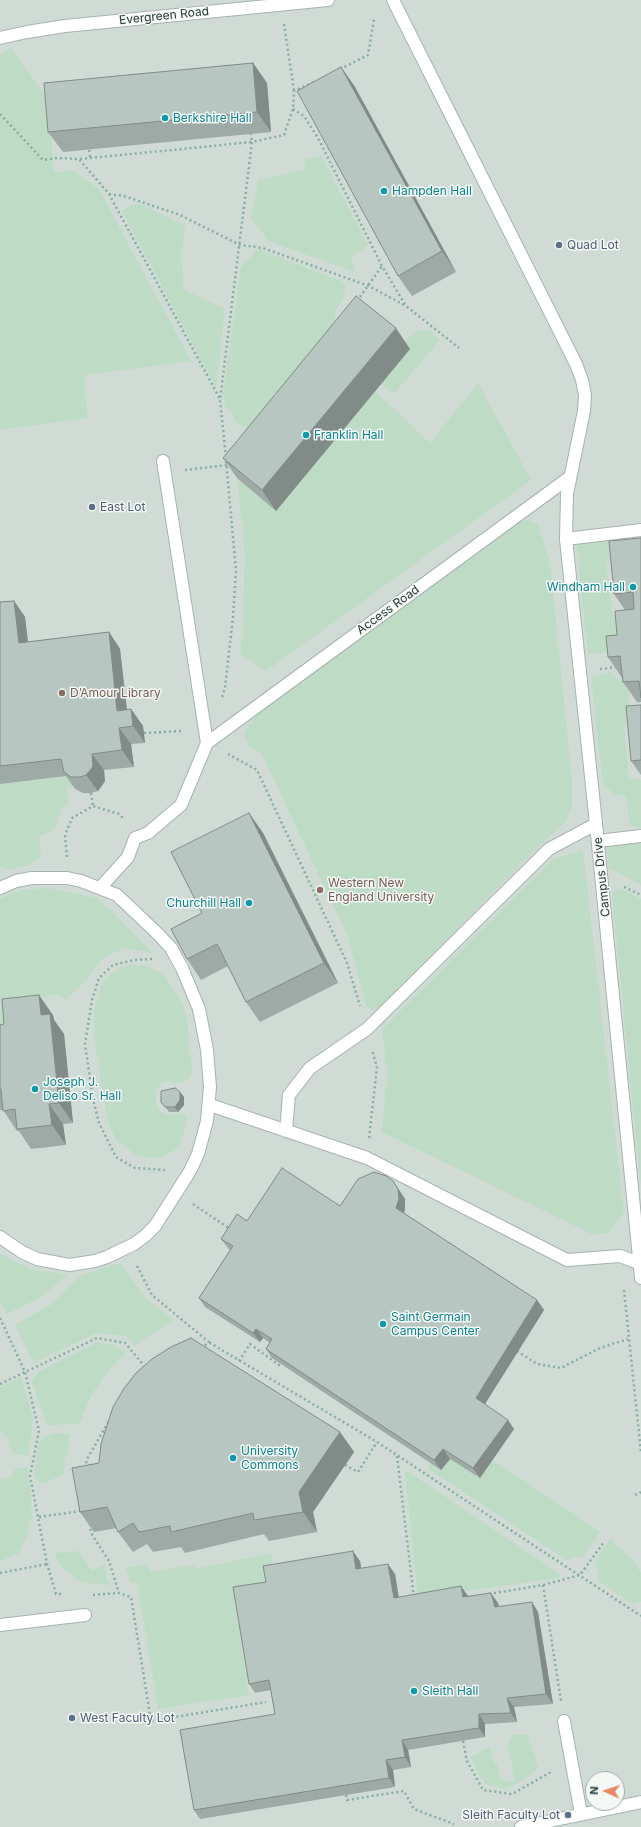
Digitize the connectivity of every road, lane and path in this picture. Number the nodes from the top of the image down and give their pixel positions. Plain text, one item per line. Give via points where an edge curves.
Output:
1 (328, 0) edge
2 (393, 0) edge
3 (374, 19) dead end
4 (0, 38) edge
5 (287, 47) dead end
6 (334, 72) edge
7 (321, 78) edge
8 (294, 91) junction
9 (293, 109) junction
10 (0, 114) edge
11 (251, 134) edge
12 (252, 142) junction
13 (89, 150) edge
14 (90, 157) junction
15 (80, 159) junction
16 (109, 194) junction
17 (240, 245) junction
18 (382, 266) junction
19 (369, 286) junction
20 (354, 304) edge
21 (406, 306) junction
22 (459, 348) dead end
23 (220, 400) junction
24 (231, 460) edge
25 (163, 461) dead end
26 (226, 466) junction
27 (181, 471) dead end
28 (570, 477) junction
29 (641, 530) edge
30 (566, 539) junction
31 (226, 688) dead end
32 (144, 733) dead end
33 (207, 743) junction
34 (91, 794) edge
35 (93, 806) junction
36 (118, 814) dead end
37 (596, 824) junction
38 (641, 836) edge
39 (598, 841) junction
40 (67, 878) junction
41 (0, 888) edge
42 (100, 888) junction
43 (178, 961) junction
44 (367, 1029) junction
45 (210, 1105) junction
46 (286, 1131) junction
47 (367, 1158) junction
48 (190, 1171) junction
49 (208, 1213) dead end
50 (232, 1230) edge
51 (0, 1238) edge
52 (620, 1256) junction
53 (639, 1263) junction
54 (141, 1273) dead end
55 (641, 1278) edge
56 (0, 1318) edge
57 (3, 1326) junction
58 (0, 1327) edge
59 (628, 1339) junction
60 (210, 1343) junction
61 (196, 1349) edge
62 (518, 1351) dead end
63 (239, 1361) junction
64 (280, 1363) edge
65 (148, 1370) edge
66 (24, 1372) junction
67 (0, 1384) edge
68 (112, 1416) edge
69 (377, 1442) junction
70 (641, 1453) edge
71 (397, 1455) junction
72 (345, 1465) dead end
73 (85, 1472) edge
74 (641, 1492) edge
75 (635, 1495) dead end
76 (86, 1510) edge
77 (39, 1517) junction
78 (88, 1518) edge
79 (604, 1542) dead end
80 (47, 1564) junction
81 (0, 1573) edge
82 (580, 1575) junction
83 (543, 1585) junction
84 (119, 1593) junction
85 (70, 1595) dead end
86 (90, 1595) dead end
87 (484, 1595) edge
88 (415, 1605) edge
89 (85, 1615) dead end
90 (641, 1616) edge
91 (0, 1625) edge
92 (266, 1702) dead end
93 (564, 1721) joint
94 (463, 1741) edge
95 (543, 1775) dead end
96 (346, 1795) edge
97 (641, 1802) edge
98 (581, 1814) junction
99 (454, 1824) dead end
100 (521, 1827) edge

1 - 4 street, Evergreen Road via 65,26
2 - 28 street, Campus Drive via 582,380 585,395 584,411
3 - 6 path via 368,55
5 - 8 path
7 - 8 path
8 - 9 path
9 - 12 path via 284,135
9 - 18 path via 304,116 318,138
10 - 15 path via 43,160
11 - 12 path
12 - 14 path
12 - 17 path
13 - 14 path
14 - 15 path
15 - 16 path
16 - 17 path via 124,196 180,215
16 - 23 path
17 - 19 path via 263,248
17 - 23 path
18 - 19 path
18 - 21 path
19 - 20 path
19 - 21 path
21 - 22 path
23 - 26 path
24 - 26 path
25 - 33 street
26 - 27 path
26 - 31 path via 236,570
28 - 30 street, Campus Drive
28 - 33 street, Access Road
29 - 30 street
30 - 37 street, Campus Drive
32 - 33 path via 182,730
33 - 42 street via 181,805 148,833 135,838 128,857
33 - 44 path via 257,770 347,963
34 - 35 path
35 - 36 path
35 - 40 path via 72,818 65,835
37 - 39 street, Campus Drive
37 - 44 street via 549,849
38 - 39 street
39 - 53 street, Campus Drive
40 - 41 street via 32,878
40 - 42 street
42 - 43 street via 117,895 129,906 171,948
43 - 45 street via 191,988 202,1022 209,1069
43 - 48 path via 134,960 113,965 99,978 92,1000 85,1044 93,1099 100,1123 116,1157 135,1168
44 - 46 street via 310,1068 289,1095
44 - 47 path via 377,1067
45 - 46 street
45 - 48 street via 203,1138
46 - 47 street
47 - 52 street via 567,1260
48 - 51 street via 146,1235 122,1252 82,1264 68,1265 53,1263 22,1252
49 - 50 path
52 - 53 street
52 - 59 path
53 - 55 street, Campus Drive
54 - 60 path via 152,1295
56 - 57 path
57 - 58 path
57 - 66 path
59 - 62 path via 600,1348 561,1368 537,1364
59 - 70 path
60 - 61 path
60 - 63 path
63 - 64 path via 250,1344 279,1365
63 - 69 path
65 - 66 path via 125,1343 97,1338
66 - 67 path
66 - 77 path via 39,1431 30,1476
68 - 73 path via 87,1459
69 - 71 path
69 - 72 path via 358,1472
71 - 82 path
71 - 88 path
74 - 75 path
76 - 77 path
77 - 80 path
78 - 84 path via 91,1533 109,1561
79 - 82 path
80 - 81 path
80 - 85 path via 56,1594
82 - 83 path
82 - 90 path
83 - 87 path
83 - 93 path
84 - 86 path
84 - 92 path via 131,1597 151,1721
89 - 91 street
93 - 98 street
94 - 95 path via 467,1761 483,1790 512,1794
96 - 99 path via 347,1800 404,1791 414,1809
97 - 98 street
98 - 100 street

